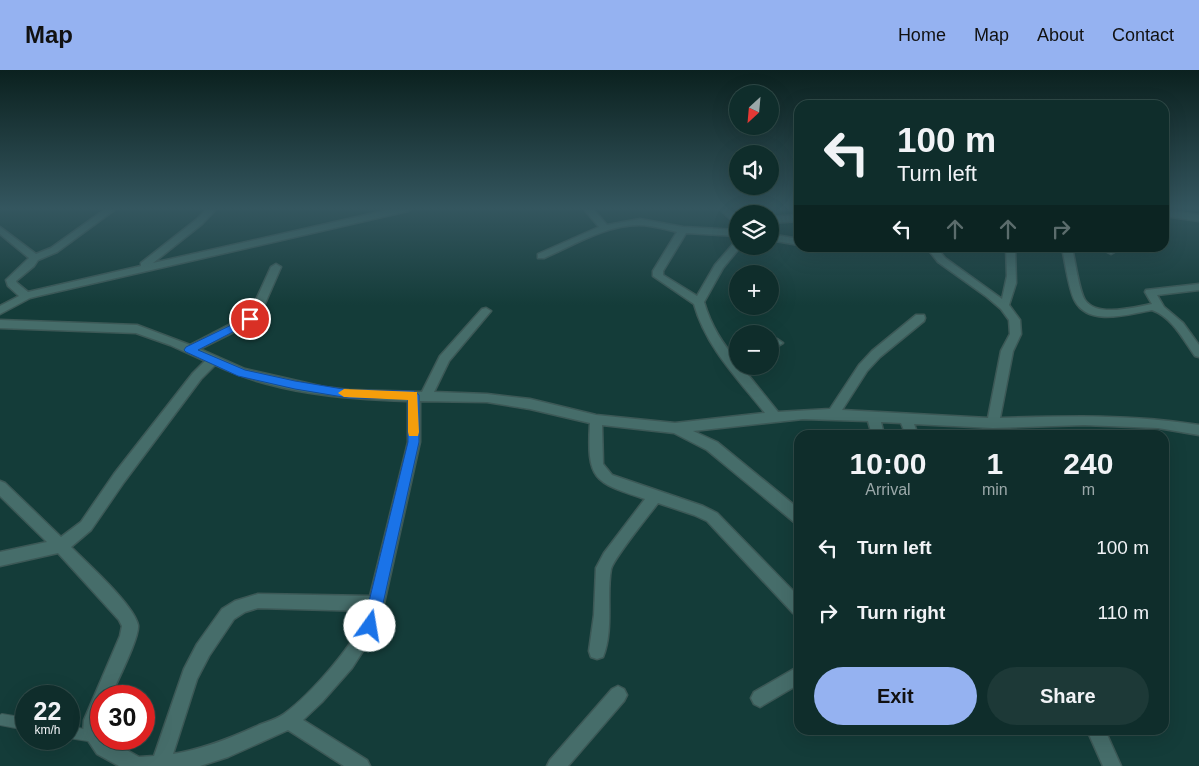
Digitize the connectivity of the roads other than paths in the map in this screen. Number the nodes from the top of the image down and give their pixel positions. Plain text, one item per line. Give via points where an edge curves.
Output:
1 (14, 240) edge
2 (67, 240) edge
3 (176, 240) edge
4 (263, 240) edge
5 (577, 240) edge
6 (677, 240) edge
7 (933, 252) edge
8 (1010, 252) edge
9 (1068, 252) edge
10 (729, 254) edge
11 (542, 256) dead end
12 (34, 258) junction
13 (144, 267) junction
14 (276, 267) dead end
15 (1199, 288) edge
16 (26, 296) junction
17 (699, 302) junction
18 (1005, 304) junction
19 (1160, 308) junction
20 (0, 311) edge
21 (486, 312) dead end
22 (920, 318) dead end
23 (0, 324) edge
24 (189, 350) junction
25 (1199, 353) edge
26 (729, 358) edge
27 (212, 360) junction
28 (743, 375) edge
29 (420, 396) junction
30 (833, 414) junction
31 (873, 417) junction
32 (776, 418) junction
33 (906, 419) junction
34 (596, 420) junction
35 (993, 423) junction
36 (675, 428) junction
37 (877, 430) edge
38 (910, 430) edge
39 (1199, 430) edge
40 (0, 487) edge
41 (655, 496) junction
42 (794, 514) edge
43 (61, 546) junction
44 (0, 559) edge
45 (794, 603) edge
46 (376, 604) junction
47 (597, 651) dead end
48 (794, 677) edge
49 (107, 685) edge
50 (618, 695) dead end
51 (760, 698) dead end
52 (2, 720) dead end
53 (289, 721) junction
54 (15, 722) edge
55 (1098, 735) edge
56 (106, 750) edge
57 (160, 765) edge
58 (138, 766) edge
59 (361, 766) edge
60 (556, 766) edge
61 (1112, 766) edge

1 - 12 street
2 - 12 street
3 - 13 street
4 - 13 street
5 - 11 street
6 - 17 street via 657,274
7 - 18 street via 954,271
8 - 18 street via 1013,275
9 - 19 street via 1083,306 1102,313
10 - 17 street via 718,267
12 - 16 street via 10,280
13 - 16 street
14 - 24 street via 256,313 250,319
15 - 19 street via 1150,292
16 - 20 street
17 - 26 street via 705,323
18 - 35 street via 1014,316 1017,331 1015,342 1007,351
19 - 25 street via 1173,318
21 - 29 street via 444,359
22 - 30 street via 863,368
23 - 24 street via 137,329
24 - 27 street
27 - 29 street via 242,373 324,391
27 - 43 street via 119,478 86,526
28 - 32 street
29 - 34 street via 510,401
29 - 46 street via 414,442
30 - 31 street
30 - 32 street
31 - 33 street
31 - 37 street
32 - 36 street
33 - 35 street
33 - 38 street
34 - 36 street
34 - 41 street via 597,465 607,479
35 - 39 street via 1084,420 1158,423
36 - 42 street via 712,446
40 - 43 street
41 - 45 street via 712,517
41 - 47 street via 604,568
43 - 44 street
43 - 49 street via 111,598 130,626
46 - 53 street via 370,626 346,662
46 - 57 street via 258,601 228,614 190,675
48 - 51 street
50 - 60 street
52 - 54 lane
53 - 57 street via 220,750
53 - 59 street
55 - 61 street
56 - 58 street
57 - 58 street

